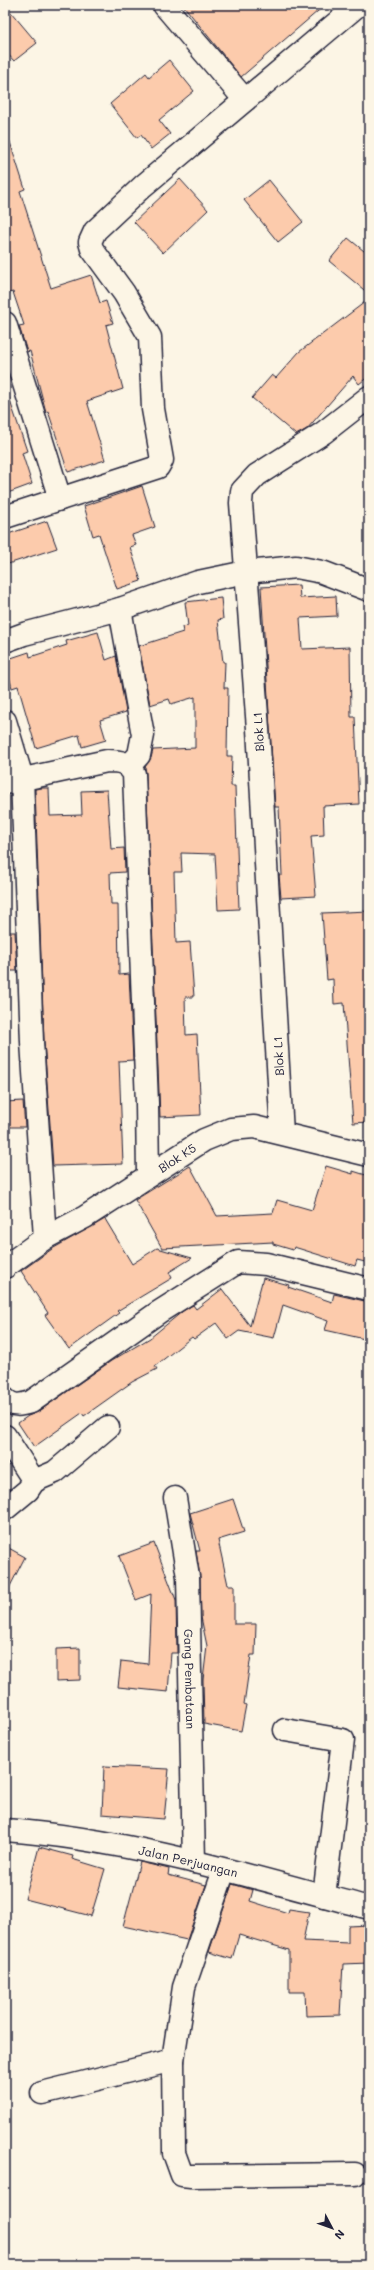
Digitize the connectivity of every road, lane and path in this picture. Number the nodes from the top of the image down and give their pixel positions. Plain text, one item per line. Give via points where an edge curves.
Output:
1 (164, 5) edge
2 (358, 5) edge
3 (245, 100) junction
4 (5, 323) edge
5 (369, 397) edge
6 (60, 499) junction
7 (5, 517) edge
8 (246, 572) junction
9 (369, 590) edge
10 (120, 608) junction
11 (5, 641) edge
12 (5, 721) edge
13 (129, 766) junction
14 (13, 780) edge
15 (282, 1133) junction
16 (369, 1154) edge
17 (148, 1175) junction
18 (45, 1238) junction
19 (5, 1267) edge
20 (369, 1289) edge
21 (5, 1399) edge
22 (108, 1427) dead end
23 (5, 1436) edge
24 (34, 1481) junction
25 (176, 1498) dead end
26 (5, 1509) edge
27 (285, 1730) dead end
28 (5, 1830) edge
29 (194, 1862) junction
30 (224, 1870) junction
31 (324, 1896) junction
32 (369, 1908) edge
33 (173, 2060) junction
34 (42, 2093) dead end
35 (355, 2174) dead end

1 - 3 street
2 - 3 street
3 - 6 street via 143,186 95,231 90,242 92,249 124,293 150,337 153,409 162,460 158,467 143,474
4 - 6 street
5 - 8 street, Blok L1 via 323,433 257,475 242,491
6 - 7 street
8 - 9 street via 296,567 322,572
8 - 10 street via 198,582
8 - 15 street, Blok L1
10 - 11 street
10 - 13 street via 142,735 139,755
12 - 14 street
13 - 14 street via 121,761 107,762
13 - 17 street via 134,774 148,1103
14 - 18 street
15 - 16 street, Blok K5
15 - 17 street, Blok K5 via 254,1127 231,1129 204,1140
17 - 18 street, Blok K5 via 85,1218
18 - 19 street, Blok K5
20 - 21 street via 266,1264 238,1262 159,1312 31,1402 19,1406
22 - 24 street via 55,1472
23 - 24 street
24 - 26 street via 25,1493
25 - 29 street, Gang Pembataan via 188,1577
27 - 31 street via 343,1740
28 - 29 street, Jalan Perjuangan via 145,1849
29 - 30 street, Jalan Perjuangan
30 - 31 street, Jalan Perjuangan
30 - 33 street via 184,1987
31 - 32 street, Jalan Perjuangan
33 - 34 street
33 - 35 street via 174,2154 182,2175

